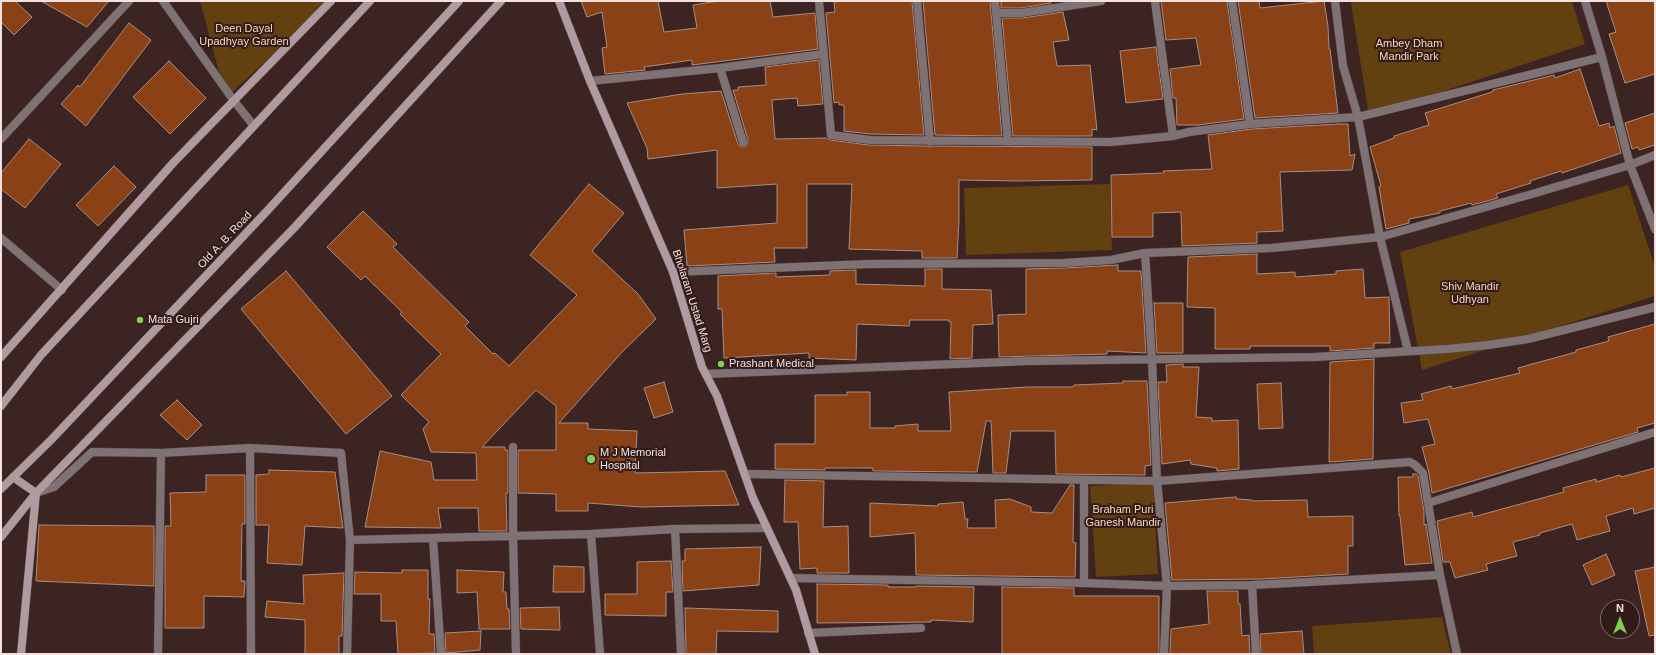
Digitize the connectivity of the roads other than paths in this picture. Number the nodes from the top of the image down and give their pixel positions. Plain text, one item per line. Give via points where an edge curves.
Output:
1 (129, 1) edge
2 (163, 1) edge
3 (331, 1) edge
4 (370, 1) edge
5 (459, 1) edge
6 (501, 1) edge
7 (559, 1) edge
8 (819, 1) edge
9 (917, 1) edge
10 (995, 1) edge
11 (1101, 1) edge
12 (1155, 1) edge
13 (1232, 1) edge
14 (1335, 1) edge
15 (1585, 1) edge
16 (996, 13) junction
17 (823, 54) junction
18 (1602, 57) junction
19 (720, 68) junction
20 (590, 81) junction
21 (234, 101) junction
22 (1358, 117) junction
23 (1250, 124) junction
24 (254, 126) junction
25 (1173, 136) junction
26 (1, 140) edge
27 (744, 142) dead end
28 (930, 142) junction
29 (1008, 142) junction
30 (1655, 155) edge
31 (1630, 165) junction
32 (1655, 229) edge
33 (1380, 237) junction
34 (1, 238) edge
35 (1145, 253) junction
36 (673, 272) junction
37 (62, 290) junction
38 (1655, 307) edge
39 (1408, 351) junction
40 (1, 357) edge
41 (1152, 360) junction
42 (706, 374) junction
43 (1, 406) edge
44 (1655, 432) edge
45 (513, 447) dead end
46 (250, 448) junction
47 (161, 453) junction
48 (744, 474) junction
49 (13, 478) junction
50 (1084, 481) junction
51 (1157, 481) junction
52 (1, 489) edge
53 (36, 493) junction
54 (1428, 503) junction
55 (766, 528) junction
56 (675, 529) junction
57 (591, 534) junction
58 (513, 536) junction
59 (1, 537) edge
60 (433, 539) junction
61 (350, 540) junction
62 (1440, 575) junction
63 (791, 578) junction
64 (1084, 583) junction
65 (1252, 584) junction
66 (1168, 586) junction
67 (921, 628) dead end
68 (808, 632) junction
69 (21, 654) edge
70 (158, 654) edge
71 (251, 654) edge
72 (347, 654) edge
73 (441, 654) edge
74 (516, 654) edge
75 (600, 654) edge
76 (681, 654) edge
77 (814, 654) edge
78 (1164, 654) edge
79 (1256, 654) edge
80 (1457, 654) edge

1 - 26 street
2 - 21 street
3 - 21 street
4 - 24 street
5 - 49 street, Old A. B. Road via 267,211
6 - 53 street via 294,228
7 - 20 street, Bholaram Ustad Marg
8 - 17 street
9 - 28 street
10 - 16 street
11 - 16 street via 1021,13
12 - 25 street
13 - 23 street
14 - 22 street via 1343,66
15 - 18 street
16 - 29 street
17 - 19 street
17 - 28 street via 831,135 870,140
18 - 22 street
18 - 31 street
19 - 20 street
19 - 27 street
20 - 36 street, Bholaram Ustad Marg
21 - 24 street
21 - 37 street via 174,162
22 - 23 street
22 - 33 street
23 - 25 street
24 - 43 street via 41,355
25 - 29 street via 1111,142
28 - 29 street
30 - 31 street
31 - 32 street
31 - 33 street
33 - 35 street via 1272,248
33 - 39 street
34 - 37 street
35 - 36 street via 1111,260 1064,262 870,264
35 - 41 street
36 - 42 street, Bholaram Ustad Marg
37 - 40 street
38 - 39 street via 1528,339
39 - 41 street via 1315,357
41 - 42 street via 1030,361
41 - 51 street
42 - 48 street, Bholaram Ustad Marg via 717,396
44 - 54 street
45 - 58 street
46 - 47 street
46 - 61 street via 341,453
46 - 71 street
47 - 53 street via 92,452 54,487
47 - 70 street
48 - 50 street
48 - 55 street, Bholaram Ustad Marg
49 - 52 street, Old A. B. Road
49 - 53 street
50 - 51 street
50 - 64 street
51 - 54 street via 1410,462 1423,472
51 - 66 street
53 - 59 street
53 - 69 street
54 - 62 street
55 - 56 street
55 - 63 street, Bholaram Ustad Marg
56 - 57 street
56 - 76 street
57 - 58 street
57 - 75 street
58 - 60 street
58 - 74 street
60 - 61 street
60 - 73 street
61 - 72 street
62 - 65 street
62 - 80 street
63 - 64 street
63 - 68 street, Bholaram Ustad Marg
64 - 66 street
65 - 66 street
65 - 79 street
66 - 78 street
67 - 68 street
68 - 77 street, Bholaram Ustad Marg

